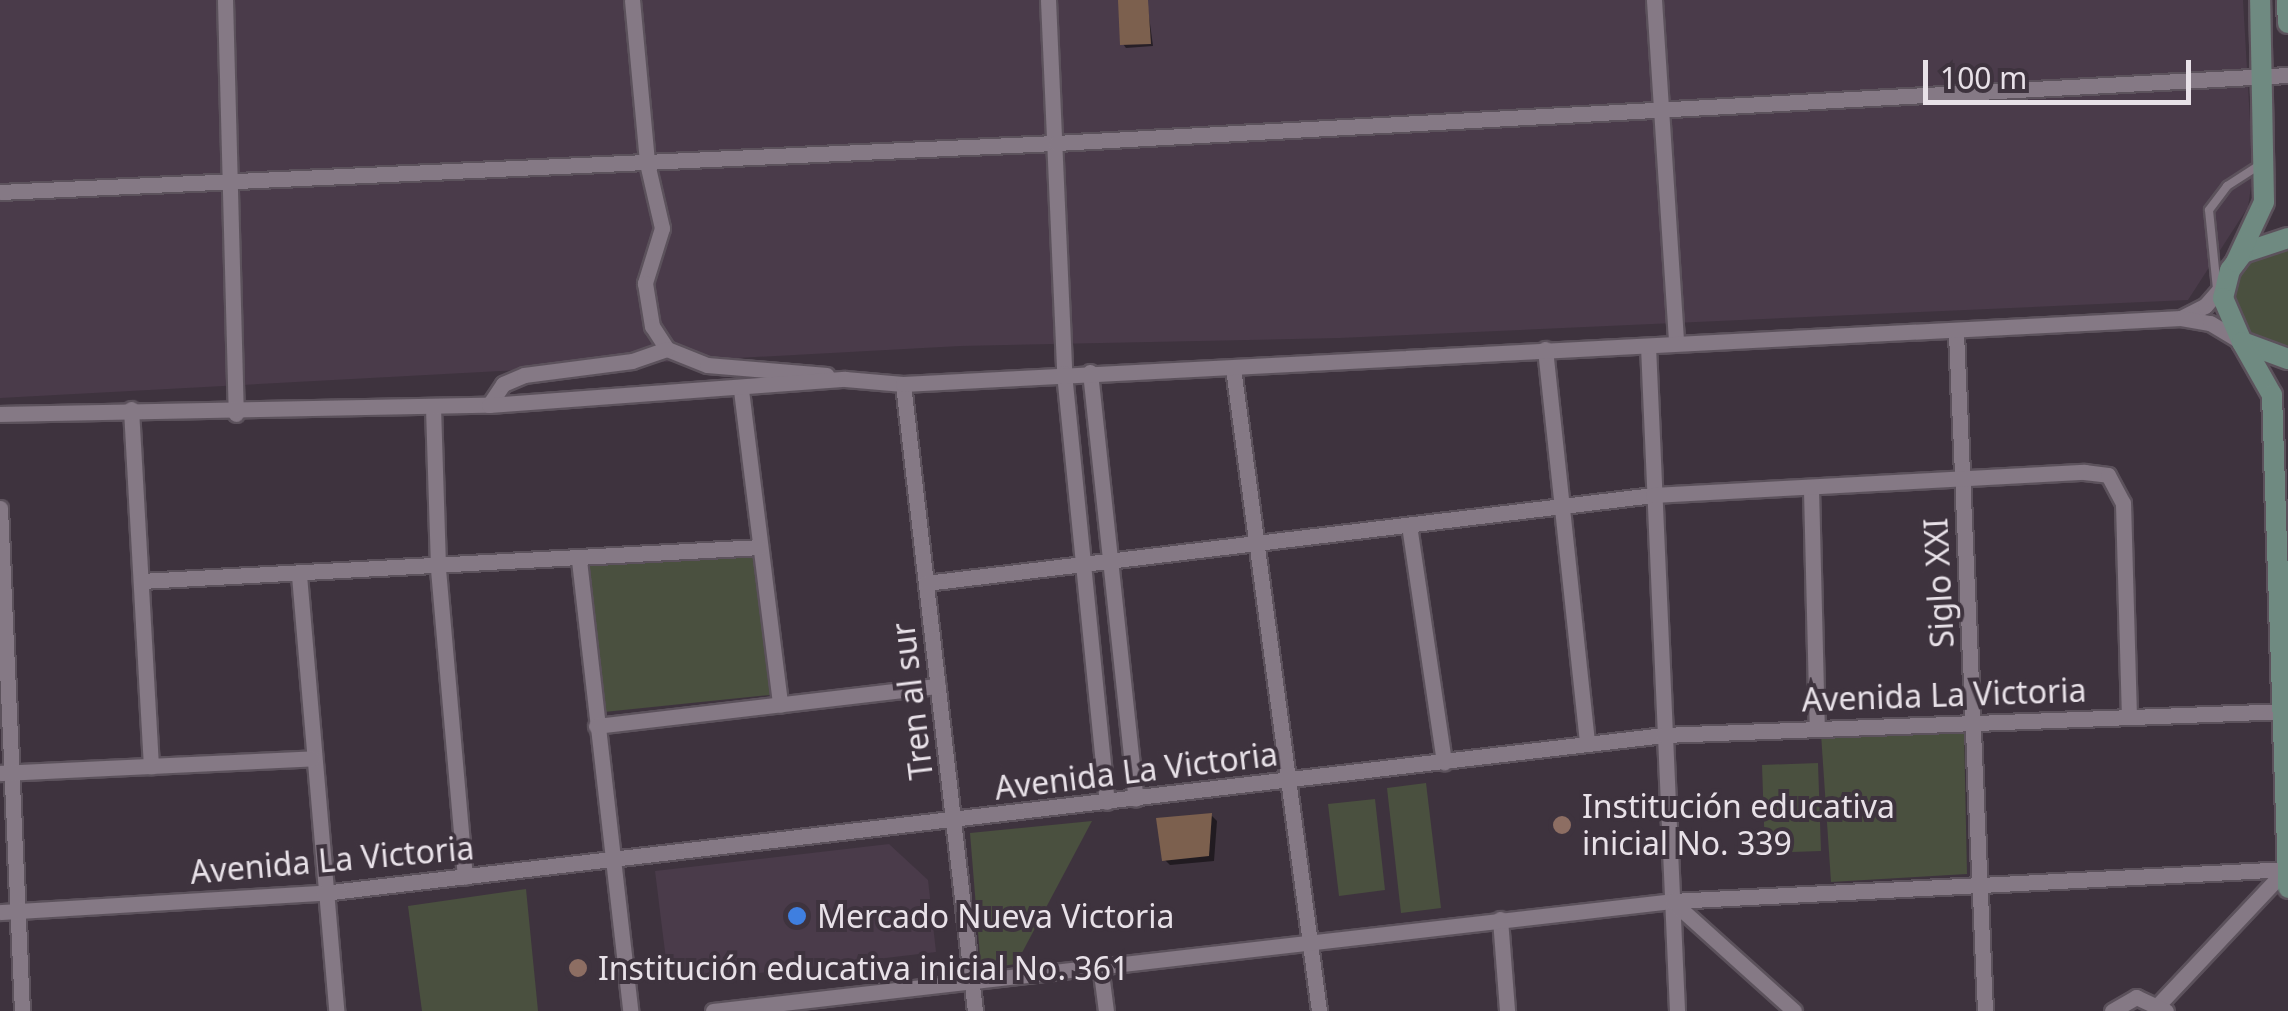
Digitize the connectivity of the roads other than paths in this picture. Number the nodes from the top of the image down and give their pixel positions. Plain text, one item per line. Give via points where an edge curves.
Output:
1 (226, 0) edge
2 (632, 0) edge
3 (1048, 0) edge
4 (1654, 0) edge
5 (2260, 0) edge
6 (2287, 0) edge
7 (2288, 23) edge
8 (2288, 75) edge
9 (2264, 77) junction
10 (1661, 111) junction
11 (1056, 143) junction
12 (2267, 160) junction
13 (647, 163) junction
14 (233, 181) junction
15 (0, 192) edge
16 (2288, 238) edge
17 (2226, 278) junction
18 (2181, 318) junction
19 (1956, 333) junction
20 (1676, 341) junction
21 (2241, 342) junction
22 (1648, 346) junction
23 (667, 349) junction
24 (1545, 349) junction
25 (2288, 359) edge
26 (1233, 368) junction
27 (1090, 372) junction
28 (1064, 373) junction
29 (846, 379) junction
30 (903, 384) junction
31 (741, 390) junction
32 (489, 404) junction
33 (433, 407) junction
34 (131, 409) junction
35 (0, 414) edge
36 (236, 414) junction
37 (1961, 482) junction
38 (1811, 488) junction
39 (1653, 495) junction
40 (1558, 504) junction
41 (0, 508) edge
42 (1409, 525) junction
43 (1256, 542) junction
44 (760, 547) junction
45 (1114, 558) junction
46 (580, 560) junction
47 (1085, 562) junction
48 (438, 569) junction
49 (300, 575) junction
50 (142, 581) junction
51 (926, 583) junction
52 (938, 686) junction
53 (780, 705) junction
54 (2284, 711) edge
55 (2129, 715) junction
56 (1973, 720) junction
57 (596, 726) junction
58 (1817, 727) junction
59 (1663, 736) junction
60 (1587, 744) junction
61 (313, 758) junction
62 (1444, 762) junction
63 (151, 766) junction
64 (6, 773) edge
65 (1288, 780) junction
66 (1136, 799) junction
67 (1107, 802) junction
68 (953, 821) junction
69 (610, 860) junction
70 (2288, 875) edge
71 (465, 877) junction
72 (1979, 883) junction
73 (323, 893) junction
74 (1672, 901) junction
75 (0, 912) edge
76 (18, 912) junction
77 (1500, 919) junction
78 (1312, 942) junction
79 (1100, 965) junction
80 (972, 979) junction
81 (2162, 1008) edge
82 (22, 1011) edge
83 (336, 1011) edge
84 (630, 1011) edge
85 (713, 1011) edge
86 (975, 1011) edge
87 (1106, 1011) edge
88 (1319, 1011) edge
89 (1508, 1011) edge
90 (1677, 1011) edge
91 (1794, 1011) edge
92 (1985, 1011) edge
93 (2112, 1011) edge

1 - 14 street
2 - 13 street
3 - 11 street
4 - 10 street
5 - 9 street
6 - 7 street
8 - 9 street
9 - 10 street
9 - 12 street
10 - 11 street
10 - 20 street
11 - 13 street
11 - 28 street
12 - 17 street via 2257,225
12 - 17 lane via 2227,186 2210,210
13 - 14 street
13 - 23 street via 662,228 645,284 646,304
14 - 15 street
14 - 36 street
16 - 17 street via 2262,242
17 - 18 street
17 - 21 street via 2226,317
18 - 19 street
18 - 21 street via 2210,323
19 - 20 street
19 - 37 street, Siglo XXI
20 - 22 street
21 - 25 street
21 - 54 street via 2272,395
22 - 24 street
22 - 39 street
23 - 29 street via 707,365
23 - 32 street via 632,361 524,375 503,384
24 - 26 street
24 - 40 street
26 - 27 street
26 - 43 street
27 - 28 street
27 - 45 street
28 - 30 street
28 - 47 street
29 - 30 street
29 - 31 street
30 - 51 street, Tren al sur
31 - 32 street
31 - 44 street
32 - 33 street
33 - 36 street
33 - 48 street
34 - 35 street
34 - 36 street
34 - 50 street
37 - 38 street
37 - 55 street via 2084,472 2108,475 2118,486
37 - 56 street, Siglo XXI
38 - 39 street
38 - 58 street
39 - 40 street
39 - 59 street
40 - 42 street
40 - 60 street
41 - 64 street
42 - 43 street
42 - 62 street
43 - 45 street
43 - 65 street
44 - 46 street
44 - 53 street
45 - 47 street
45 - 66 street
46 - 48 street
46 - 57 street
47 - 51 street
47 - 67 street
48 - 49 street
48 - 71 street
49 - 50 street
49 - 61 street
50 - 63 street
51 - 52 street, Tren al sur
52 - 53 street
52 - 68 street, Tren al sur
53 - 57 street
54 - 55 street, Avenida La Victoria
54 - 70 street
55 - 56 street, Avenida La Victoria
56 - 58 street, Avenida La Victoria
56 - 72 street, Siglo XXI
57 - 69 street
58 - 59 street, Avenida La Victoria
59 - 60 street, Avenida La Victoria
59 - 74 street
60 - 62 street, Avenida La Victoria
61 - 63 street
61 - 73 street
62 - 65 street, Avenida La Victoria
63 - 64 street
64 - 76 street
65 - 66 street, Avenida La Victoria
65 - 78 street
66 - 67 street, Avenida La Victoria
67 - 68 street, Avenida La Victoria
68 - 69 street, Avenida La Victoria
68 - 80 street, Tren al sur
69 - 71 street, Avenida La Victoria
69 - 84 street
70 - 72 street
70 - 81 street
71 - 73 street, Avenida La Victoria
72 - 74 street
72 - 92 street, Siglo XXI
73 - 76 street, Avenida La Victoria
73 - 83 street
74 - 77 street
74 - 90 street
74 - 91 street
75 - 76 street, Avenida La Victoria
76 - 82 street
77 - 78 street
77 - 89 street
78 - 79 street
78 - 88 street
79 - 80 street
79 - 87 street
80 - 85 street
80 - 86 street, Tren al sur
81 - 93 street via 2136,997

